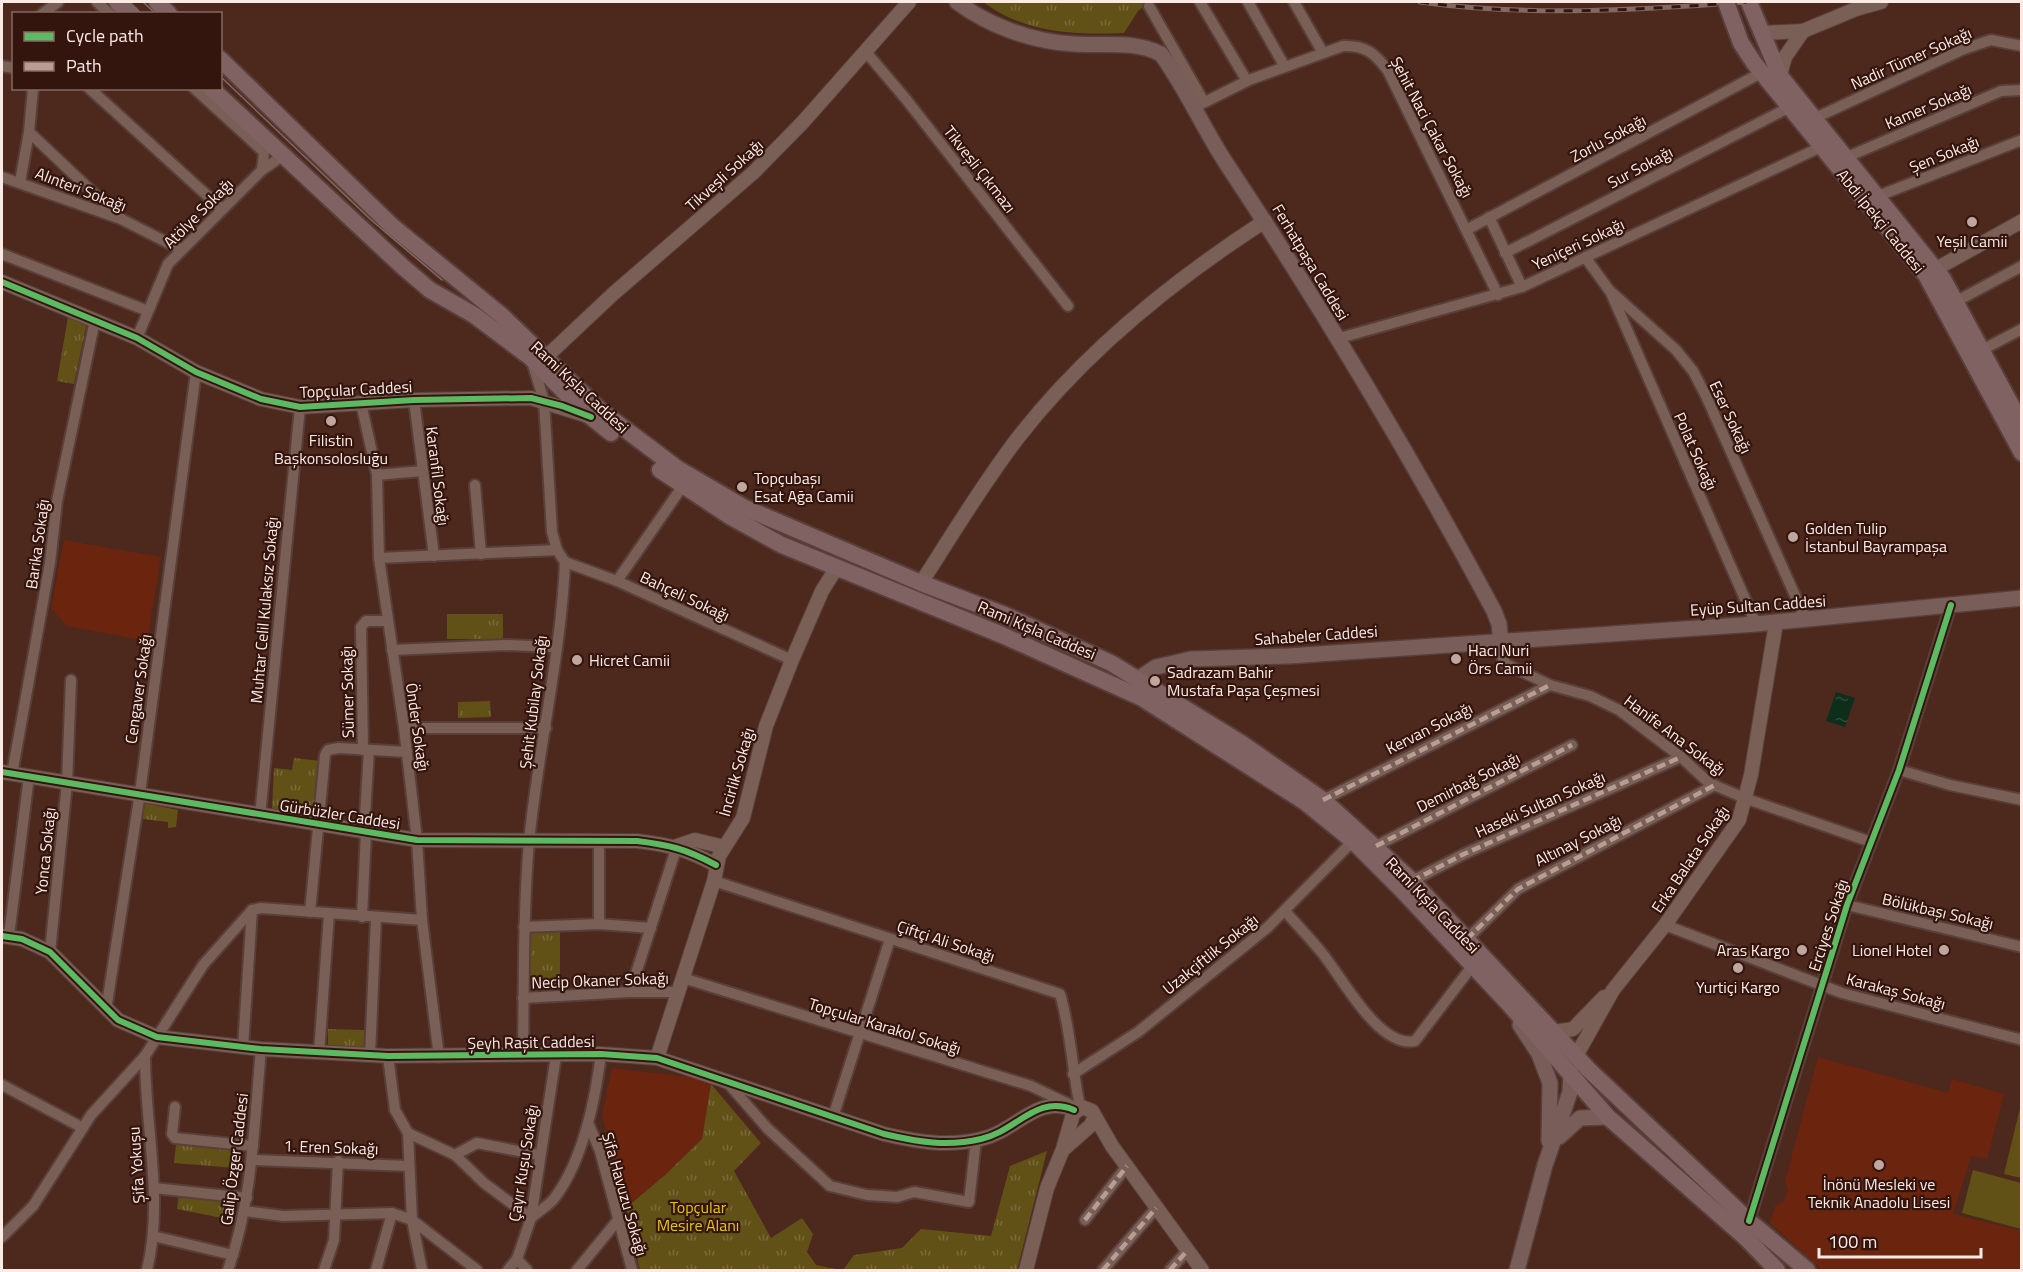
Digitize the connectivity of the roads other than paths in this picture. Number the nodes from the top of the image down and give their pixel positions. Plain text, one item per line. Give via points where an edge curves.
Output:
1 (58, 2) edge
2 (909, 2) edge
3 (957, 2) edge
4 (972, 2) edge
5 (1200, 2) edge
6 (1248, 2) edge
7 (1294, 2) edge
8 (1881, 2) edge
9 (1149, 6) dead end
10 (1738, 8) edge
11 (45, 12) edge
12 (997, 24) junction
13 (1803, 32) junction
14 (1762, 33) junction
15 (2022, 46) edge
16 (866, 52) junction
17 (1323, 53) junction
18 (222, 61) edge
19 (1285, 67) junction
20 (1761, 73) junction
21 (1780, 76) junction
22 (1247, 81) junction
23 (33, 90) edge
24 (91, 90) edge
25 (196, 90) edge
26 (213, 90) edge
27 (2022, 90) edge
28 (1198, 105) junction
29 (1788, 108) junction
30 (1815, 118) junction
31 (29, 132) junction
32 (2022, 140) edge
33 (1821, 147) junction
34 (284, 155) junction
35 (1847, 157) junction
36 (262, 170) junction
37 (2, 177) edge
38 (20, 182) junction
39 (1878, 196) junction
40 (222, 209) junction
41 (1489, 217) junction
42 (121, 219) junction
43 (1265, 221) junction
44 (2022, 221) edge
45 (1468, 229) junction
46 (180, 249) junction
47 (1505, 252) junction
48 (2, 254) edge
49 (1585, 257) junction
50 (2022, 266) edge
51 (1931, 272) junction
52 (2, 282) edge
53 (1522, 287) junction
54 (1609, 290) junction
55 (1498, 295) junction
56 (1956, 301) junction
57 (1068, 306) dead end
58 (148, 311) junction
59 (95, 320) junction
60 (2022, 328) edge
61 (137, 338) junction
62 (1336, 339) junction
63 (1982, 350) junction
64 (538, 357) junction
65 (195, 372) junction
66 (414, 400) junction
67 (544, 401) junction
68 (2016, 401) edge
69 (362, 403) junction
70 (300, 407) junction
71 (591, 417) junction
72 (2022, 425) edge
73 (2022, 453) edge
74 (422, 471) junction
75 (377, 475) junction
76 (475, 484) dead end
77 (682, 487) junction
78 (557, 550) junction
79 (481, 554) junction
80 (856, 555) junction
81 (434, 556) junction
82 (379, 558) junction
83 (565, 562) junction
84 (837, 567) junction
85 (618, 581) junction
86 (921, 583) junction
87 (2021, 598) edge
88 (1951, 605) junction
89 (982, 606) junction
90 (1806, 620) junction
91 (387, 621) junction
92 (1776, 623) junction
93 (975, 624) junction
94 (1756, 624) junction
95 (1501, 642) junction
96 (555, 647) junction
97 (392, 650) junction
98 (792, 660) junction
99 (1138, 679) junction
100 (71, 680) dead end
101 (1550, 685) junction
102 (1142, 698) junction
103 (404, 728) junction
104 (546, 728) junction
105 (1572, 744) dead end
106 (366, 750) junction
107 (407, 752) junction
108 (1681, 757) junction
109 (1899, 770) junction
110 (7, 773) edge
111 (29, 776) junction
112 (67, 783) junction
113 (1716, 785) junction
114 (140, 793) junction
115 (1746, 799) junction
116 (1323, 800) junction
117 (2022, 800) edge
118 (260, 816) junction
119 (318, 825) junction
120 (365, 832) junction
121 (417, 840) junction
122 (530, 840) junction
123 (599, 840) junction
124 (1353, 841) junction
125 (1871, 842) junction
126 (677, 846) junction
127 (1376, 846) junction
128 (724, 847) junction
129 (716, 865) junction
130 (1412, 880) junction
131 (714, 881) junction
132 (1847, 905) junction
133 (252, 910) junction
134 (1285, 911) junction
135 (310, 912) junction
136 (329, 914) junction
137 (362, 917) junction
138 (376, 918) junction
139 (422, 920) junction
140 (599, 924) junction
141 (1665, 925) junction
142 (524, 927) junction
143 (651, 928) junction
144 (5, 936) edge
145 (890, 939) junction
146 (1467, 939) junction
147 (2022, 946) edge
148 (50, 952) junction
149 (1473, 965) junction
150 (683, 978) junction
151 (1823, 986) junction
152 (1613, 990) junction
153 (630, 992) junction
154 (678, 992) junction
155 (523, 998) junction
156 (1509, 1004) junction
157 (106, 1010) junction
158 (1553, 1032) junction
159 (858, 1035) junction
160 (157, 1038) junction
161 (2022, 1040) edge
162 (243, 1047) junction
163 (261, 1049) junction
164 (319, 1053) junction
165 (601, 1054) junction
166 (370, 1055) junction
167 (145, 1056) junction
168 (388, 1056) junction
169 (523, 1056) junction
170 (556, 1056) junction
171 (1576, 1056) junction
172 (439, 1057) junction
173 (657, 1058) junction
174 (1571, 1073) junction
175 (1073, 1074) junction
176 (727, 1081) junction
177 (2, 1085) edge
178 (175, 1107) dead end
179 (1076, 1111) junction
180 (833, 1117) junction
181 (1608, 1117) junction
182 (589, 1125) junction
183 (1088, 1125) junction
184 (82, 1128) junction
185 (408, 1132) junction
186 (975, 1140) junction
187 (253, 1146) junction
188 (1551, 1146) junction
189 (1063, 1149) junction
190 (455, 1155) junction
191 (539, 1155) junction
192 (252, 1160) junction
193 (338, 1161) junction
194 (409, 1166) junction
195 (1127, 1166) junction
196 (154, 1188) junction
197 (247, 1198) junction
198 (1156, 1208) junction
199 (245, 1211) junction
200 (392, 1213) junction
201 (335, 1216) junction
202 (531, 1218) junction
203 (412, 1220) junction
204 (618, 1220) junction
205 (1085, 1220) dead end
206 (2, 1222) edge
207 (1747, 1229) junction
208 (5, 1235) edge
209 (153, 1236) junction
210 (1186, 1252) junction
211 (233, 1255) junction
212 (517, 1259) junction
213 (147, 1270) edge
214 (228, 1270) edge
215 (324, 1270) edge
216 (376, 1270) edge
217 (422, 1270) edge
218 (477, 1270) edge
219 (508, 1270) edge
220 (527, 1270) edge
221 (577, 1270) edge
222 (632, 1270) edge
223 (1026, 1270) edge
224 (1103, 1270) edge
225 (1170, 1270) edge
226 (1202, 1270) edge
227 (1516, 1270) edge
228 (1777, 1270) edge
229 (1806, 1270) edge

1 - 11 street
2 - 16 street, Tikveşli Sokağı
3 - 12 main road, Ferhatpaşa Caddesi
4 - 12 main road, Ferhatpaşa Caddesi
5 - 22 street
6 - 19 street
7 - 17 street
8 - 13 street
9 - 28 street
10 - 14 main road via 1750,30
10 - 20 main road, Abdi İpekçi Caddesi via 1744,48
12 - 28 main road, Ferhatpaşa Caddesi via 1059,42 1133,45 1154,50
13 - 14 street
13 - 21 street via 1785,57
14 - 21 main road, Abdi İpekçi Caddesi
15 - 30 street, Nadir Tümer Sokağı via 1991,40 1964,49
16 - 57 street, Tikveşli Çıkmazı
16 - 64 street, Tikveşli Sokağı via 754,172
17 - 19 street, Şehit Naci Çakar Sokağı
17 - 45 street, Şehit Naci Çakar Sokağı via 1358,45 1379,59
18 - 64 main road, Rami Kışla Caddesi via 392,226 474,292
19 - 22 street, Şehit Naci Çakar Sokağı
20 - 29 main road, Abdi İpekçi Caddesi
20 - 41 street, Zorlu Sokağı
21 - 30 main road, Abdi İpekçi Caddesi
22 - 28 street, Şehit Naci Çakar Sokağı
23 - 31 street
24 - 40 street
25 - 36 street via 264,152
26 - 34 main road, Rami Kışla Caddesi
27 - 35 street, Kamer Sokağı via 2001,91
28 - 43 main road, Ferhatpaşa Caddesi
29 - 33 main road, Abdi İpekçi Caddesi
29 - 47 street, Sur Sokağı
30 - 35 main road, Abdi İpekçi Caddesi
31 - 38 street
31 - 42 street
32 - 39 street, Şen Sokağı
33 - 49 street, Yeniçeri Sokağı
33 - 51 main road, Abdi İpekçi Caddesi
34 - 36 street, Atölye Sokağı
34 - 64 main road, Rami Kışla Caddesi via 430,290
35 - 39 main road, Abdi İpekçi Caddesi
36 - 40 street, Atölye Sokağı
37 - 38 street, Alınteri Sokağı
38 - 42 street, Alınteri Sokağı
39 - 51 main road, Abdi İpekçi Caddesi
40 - 46 street, Atölye Sokağı
41 - 45 street, Zorlu Sokağı
41 - 47 street
42 - 46 street, Alınteri Sokağı
43 - 62 main road, Ferhatpaşa Caddesi
43 - 86 street via 1188,273 1112,336 1016,441
44 - 51 street
45 - 55 street, Şehit Naci Çakar Sokağı
46 - 58 street, Atölye Sokağı via 168,264
47 - 53 street
48 - 58 street
49 - 53 street, Yeniçeri Sokağı
49 - 54 street, Eser Sokağı
50 - 56 street
51 - 56 main road, Abdi İpekçi Caddesi
51 - 73 main road, Abdi İpekçi Caddesi
52 - 59 street, Topçular Caddesi
53 - 55 street, Yeniçeri Sokağı
54 - 90 street, Eser Sokağı via 1676,350 1693,371
54 - 94 street, Polat Sokağı
55 - 62 street, Yeniçeri Sokağı
56 - 63 main road, Abdi İpekçi Caddesi
58 - 61 street, Atölye Sokağı
59 - 61 street, Topçular Caddesi
59 - 110 street, Barika Sokağı
60 - 63 street
61 - 65 street, Topçular Caddesi
62 - 95 main road, Ferhatpaşa Caddesi via 1482,590 1499,624
63 - 68 main road, Abdi İpekçi Caddesi
64 - 67 street
64 - 71 main road, Rami Kışla Caddesi
64 - 80 main road, Rami Kışla Caddesi via 601,411 702,485 743,507
65 - 70 street, Topçular Caddesi via 243,394
65 - 114 street, Cengaver Sokağı
66 - 67 street, Topçular Caddesi
66 - 69 street, Topçular Caddesi
66 - 74 street, Karanfil Sokağı
67 - 71 street, Topçular Caddesi
67 - 78 street via 550,512
68 - 72 main road, Abdi İpekçi Caddesi
69 - 70 street, Topçular Caddesi
69 - 75 street, Önder Sokağı
70 - 118 street, Muhtar Celil Kulaksız Sokağı
71 - 77 main road, Rami Kışla Caddesi
74 - 75 street
74 - 81 street, Karanfil Sokağı
75 - 82 street, Önder Sokağı
76 - 79 street
77 - 84 main road, Rami Kışla Caddesi via 750,529
77 - 85 street
78 - 79 street
78 - 83 street
79 - 81 street
80 - 84 main road
80 - 86 main road, Rami Kışla Caddesi
81 - 82 street
82 - 91 street, Önder Sokağı
83 - 85 street, Bahçeli Sokağı
83 - 96 street, Şehit Kubilay Sokağı
84 - 93 main road, Rami Kışla Caddesi
84 - 98 street, İncirlik Sokağı via 822,591
85 - 98 street, Bahçeli Sokağı
86 - 89 main road, Rami Kışla Caddesi
87 - 88 main road, Eyüp Sultan Caddesi
88 - 90 main road, Eyüp Sultan Caddesi
88 - 109 street, Erciyes Sokağı
89 - 93 main road via 980,620
89 - 99 main road, Rami Kışla Caddesi via 1082,648
90 - 92 main road, Eyüp Sultan Caddesi
91 - 97 street, Önder Sokağı
91 - 106 street, Sümer Sokağı via 366,621 361,627
92 - 94 main road, Eyüp Sultan Caddesi
92 - 115 street, Erka Balata Sokağı
93 - 102 main road, Rami Kışla Caddesi
94 - 95 main road, Eyüp Sultan Caddesi
95 - 99 main road, Sahabeler Caddesi via 1191,659 1156,667
95 - 101 street, Hanife Ana Sokağı via 1506,664
96 - 97 street
96 - 104 street, Şehit Kubilay Sokağı
97 - 103 street, Önder Sokağı
98 - 128 street, İncirlik Sokağı via 766,726 743,818
99 - 102 main road
99 - 116 main road, Rami Kışla Caddesi
100 - 112 street, Yonca Sokağı
101 - 108 street, Hanife Ana Sokağı via 1590,696 1619,710
101 - 116 street, Kervan Sokağı
102 - 124 main road, Rami Kışla Caddesi via 1305,802
103 - 104 street
103 - 107 street, Önder Sokağı
104 - 122 street, Şehit Kubilay Sokağı
105 - 127 street, Demirbağ Sokağı
106 - 107 street
106 - 119 street via 332,749 325,754
106 - 120 street, Sümer Sokağı
107 - 121 street, Önder Sokağı
108 - 113 street, Hanife Ana Sokağı
108 - 130 street, Haseki Sultan Sokağı
109 - 117 street
109 - 125 street, Erciyes Sokağı
110 - 111 street, Gürbüzler Caddesi
111 - 112 street, Gürbüzler Caddesi
111 - 144 street
112 - 114 street, Gürbüzler Caddesi
112 - 148 street, Yonca Sokağı
113 - 115 street, Hanife Ana Sokağı
113 - 146 street, Altınay Sokağı via 1518,889
114 - 118 street, Gürbüzler Caddesi
114 - 157 street, Cengaver Sokağı
115 - 125 street, Hanife Ana Sokağı
115 - 141 street, Erka Balata Sokağı via 1734,829
116 - 127 main road, Rami Kışla Caddesi
118 - 119 street, Gürbüzler Caddesi
119 - 120 street, Gürbüzler Caddesi
119 - 135 street
120 - 121 street, Gürbüzler Caddesi
120 - 137 street, Sümer Sokağı
121 - 122 street, Gürbüzler Caddesi
121 - 139 street, Önder Sokağı
122 - 123 street, Gürbüzler Caddesi
122 - 142 street, Şehit Kubilay Sokağı
123 - 126 street, Gürbüzler Caddesi
123 - 140 street
124 - 134 street, Uzakçiftlik Sokağı
124 - 149 main road, Rami Kışla Caddesi
125 - 132 street, Erciyes Sokağı
126 - 128 street via 695,840
126 - 129 street
126 - 143 street
127 - 130 main road, Rami Kışla Caddesi
128 - 129 street, İncirlik Sokağı
129 - 131 street, İncirlik Sokağı
130 - 146 main road, Rami Kışla Caddesi
131 - 145 street, Çiftçi Ali Sokağı
131 - 150 street, İncirlik Sokağı
132 - 147 street, Bölükbaşı Sokağı
132 - 151 street, Erciyes Sokağı
133 - 135 street
133 - 160 street via 203,965
133 - 162 street
134 - 149 street via 1322,953 1354,1001 1389,1035 1404,1043 1415,1041
134 - 175 street, Uzakçiftlik Sokağı via 1138,1032
135 - 136 street
136 - 137 street
136 - 164 street
137 - 138 street
138 - 139 street
138 - 166 street
139 - 172 street, Önder Sokağı
140 - 142 street
140 - 143 street
141 - 151 street, Karakaş Sokağı
141 - 152 street, Erka Balata Sokağı
142 - 155 street, Şehit Kubilay Sokağı
143 - 153 street
144 - 148 street, Şeyh Raşit Caddesi
145 - 159 street
145 - 175 street, Çiftçi Ali Sokağı via 1060,994 1069,1023
146 - 158 main road, Rami Kışla Caddesi
148 - 157 street, Şeyh Raşit Caddesi
149 - 156 main road, Rami Kışla Caddesi
150 - 154 street, İncirlik Sokağı
150 - 159 street, Topçular Karakol Sokağı
151 - 161 street, Karakaş Sokağı
151 - 207 street, Erciyes Sokağı
152 - 158 street, Erka Balata Sokağı via 1573,1029
152 - 171 street, Erka Balata Sokağı
153 - 154 street, Necip Okaner Sokağı
153 - 155 street, Necip Okaner Sokağı
154 - 173 street, İncirlik Sokağı
155 - 169 street, Şehit Kubilay Sokağı
156 - 174 main road, Rami Kışla Caddesi
156 - 188 main road via 1539,1054 1550,1083
157 - 160 street, Şeyh Raşit Caddesi
158 - 171 main road, Rami Kışla Caddesi
159 - 179 street, Topçular Karakol Sokağı via 1031,1086 1054,1095
159 - 180 street
160 - 162 street, Şeyh Raşit Caddesi
160 - 167 street
162 - 163 street, Şeyh Raşit Caddesi
163 - 164 street, Şeyh Raşit Caddesi
163 - 187 street, Galip Özger Caddesi
164 - 166 street, Şeyh Raşit Caddesi
165 - 170 street, Şeyh Raşit Caddesi
165 - 173 street, Şeyh Raşit Caddesi
165 - 182 street
166 - 168 street, Şeyh Raşit Caddesi
167 - 184 street
167 - 196 street, Şifa Yokuşu
168 - 172 street, Şeyh Raşit Caddesi
168 - 185 street via 395,1110
169 - 170 street, Şeyh Raşit Caddesi
169 - 172 street, Şeyh Raşit Caddesi
170 - 191 street, Çayır Kuşu Sokağı
171 - 174 main road
171 - 207 main road, Rami Kışla Caddesi
173 - 176 street, Şeyh Raşit Caddesi
174 - 181 main road, Rami Kışla Caddesi
174 - 188 main road via 1570,1092
175 - 179 street, Çiftçi Ali Sokağı
176 - 180 street, Şeyh Raşit Caddesi
176 - 186 street via 810,1170 843,1191 897,1197 914,1192 969,1202
177 - 184 street
178 - 187 street via 175,1138
179 - 183 street via 1075,1124
179 - 183 street via 1089,1109
179 - 186 street, Şeyh Raşit Caddesi via 1054,1104 1044,1106 993,1136
179 - 189 street
180 - 186 street, Şeyh Raşit Caddesi via 921,1142
181 - 188 main road via 1580,1118
181 - 207 main road, Rami Kışla Caddesi
182 - 202 street via 565,1180 552,1200
182 - 204 street, Şifa Havuzu Sokağı
183 - 189 street
183 - 195 street
184 - 208 street via 33,1206
185 - 190 street
185 - 194 street
187 - 192 street, Galip Özger Caddesi
188 - 227 main road
189 - 223 street via 1047,1188
190 - 191 street via 477,1143
190 - 202 street via 484,1183
191 - 202 street, Çayır Kuşu Sokağı
192 - 193 street, 1. Eren Sokağı
192 - 197 street, Galip Özger Caddesi
193 - 194 street, 1. Eren Sokağı
193 - 201 street
194 - 203 street
195 - 198 street
195 - 205 street
196 - 197 street
196 - 209 street, Şifa Yokuşu
197 - 199 street, Galip Özger Caddesi
198 - 210 street
198 - 224 street
199 - 201 street
199 - 211 street, Galip Özger Caddesi
200 - 201 street
200 - 203 street
200 - 216 street
201 - 215 street via 334,1240
202 - 212 street, Çayır Kuşu Sokağı
203 - 217 street
203 - 218 street
204 - 221 street
204 - 222 street, Şifa Havuzu Sokağı
206 - 208 street
207 - 228 main road, Rami Kışla Caddesi
207 - 229 main road, Rami Kışla Caddesi
209 - 211 street
209 - 213 street, Şifa Yokuşu
210 - 225 street
210 - 226 street
211 - 214 street, Galip Özger Caddesi
212 - 219 street, Çayır Kuşu Sokağı
212 - 220 street

